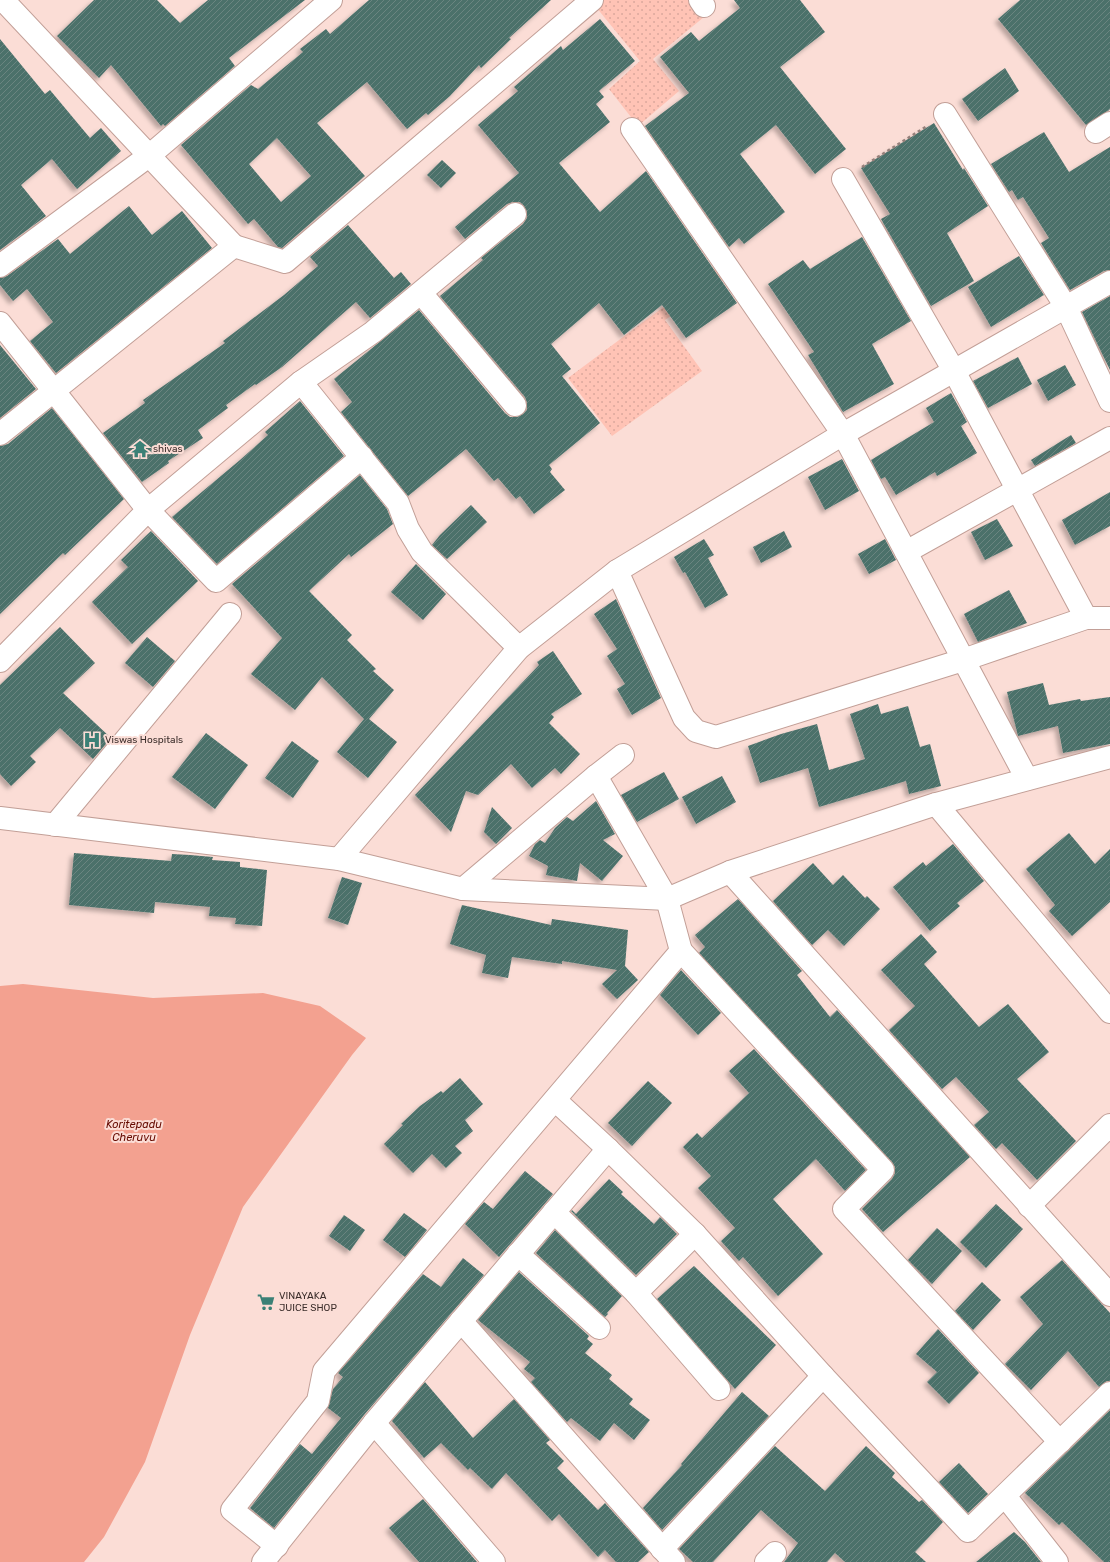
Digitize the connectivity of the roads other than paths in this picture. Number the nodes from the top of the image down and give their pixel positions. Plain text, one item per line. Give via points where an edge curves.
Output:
1 (3, 0) edge
2 (331, 0) edge
3 (592, 0) edge
4 (945, 114) road end
5 (632, 129) dead end
6 (150, 155) junction
7 (843, 179) road end
8 (515, 214) dead end
9 (234, 246) junction
10 (0, 266) edge
11 (1110, 282) edge
12 (421, 293) junction
13 (1066, 307) junction
14 (0, 323) edge
15 (954, 371) junction
16 (301, 382) junction
17 (54, 390) junction
18 (1110, 401) edge
19 (515, 405) dead end
20 (0, 434) edge
21 (843, 434) junction
22 (1110, 438) edge
23 (362, 457) junction
24 (1018, 491) junction
25 (148, 510) junction
26 (906, 552) junction
27 (617, 570) junction
28 (230, 614) dead end
29 (1086, 618) junction
30 (1110, 618) edge
31 (519, 648) junction
32 (962, 660) junction
33 (0, 661) edge
34 (623, 755) dead end
35 (1106, 763) edge
36 (596, 776) junction
37 (1027, 779) junction
38 (936, 804) junction
39 (0, 818) edge
40 (55, 825) junction
41 (339, 859) junction
42 (730, 872) junction
43 (463, 889) junction
44 (667, 899) junction
45 (682, 951) junction
46 (1110, 1012) edge
47 (555, 1100) junction
48 (1110, 1124) edge
49 (608, 1149) junction
50 (1029, 1206) junction
51 (554, 1212) junction
52 (695, 1234) junction
53 (518, 1254) junction
54 (636, 1293) junction
55 (1110, 1295) edge
56 (461, 1321) junction
57 (599, 1328) dead end
58 (823, 1376) junction
59 (719, 1389) dead end
60 (1110, 1393) edge
61 (374, 1424) junction
62 (1060, 1442) junction
63 (1005, 1496) junction
64 (668, 1555) edge
65 (271, 1556) edge
66 (494, 1562) edge
67 (1057, 1562) edge

1 - 6 street
2 - 6 street
3 - 9 street via 285,262
4 - 13 street
5 - 21 street
6 - 9 street
6 - 10 street
7 - 15 street
8 - 12 street
9 - 17 street
11 - 13 street
12 - 16 street via 373,332
12 - 19 street
13 - 15 street
13 - 18 street
14 - 17 street
15 - 21 street
15 - 24 street
16 - 23 street
16 - 25 street
17 - 20 street
17 - 25 street
21 - 26 street
21 - 27 street
22 - 24 street
23 - 25 street via 216,581
23 - 31 street via 398,503 408,528 422,552
24 - 26 street
24 - 29 street
25 - 33 street
26 - 32 street
27 - 31 street
27 - 32 street via 684,718 696,731 716,737
28 - 40 street
29 - 30 street
29 - 32 street
31 - 41 street
32 - 37 street
34 - 36 street
35 - 37 street
36 - 43 street
36 - 44 street
37 - 38 street
38 - 42 street
38 - 46 street
39 - 40 street
40 - 41 street
41 - 43 street
42 - 44 street
42 - 50 street
43 - 44 street
44 - 45 street
45 - 47 street
45 - 62 street via 883,1170 844,1209
47 - 49 street
47 - 65 street via 324,1371 318,1401 232,1510
48 - 50 street
49 - 51 street
49 - 52 street
50 - 55 street
51 - 53 street
51 - 54 street
52 - 54 street
52 - 58 street
53 - 56 street
53 - 57 street
54 - 59 street
56 - 61 street
56 - 64 street
58 - 63 street via 968,1531
58 - 64 street
60 - 62 street
61 - 65 street
61 - 66 street
62 - 63 street
63 - 67 street

